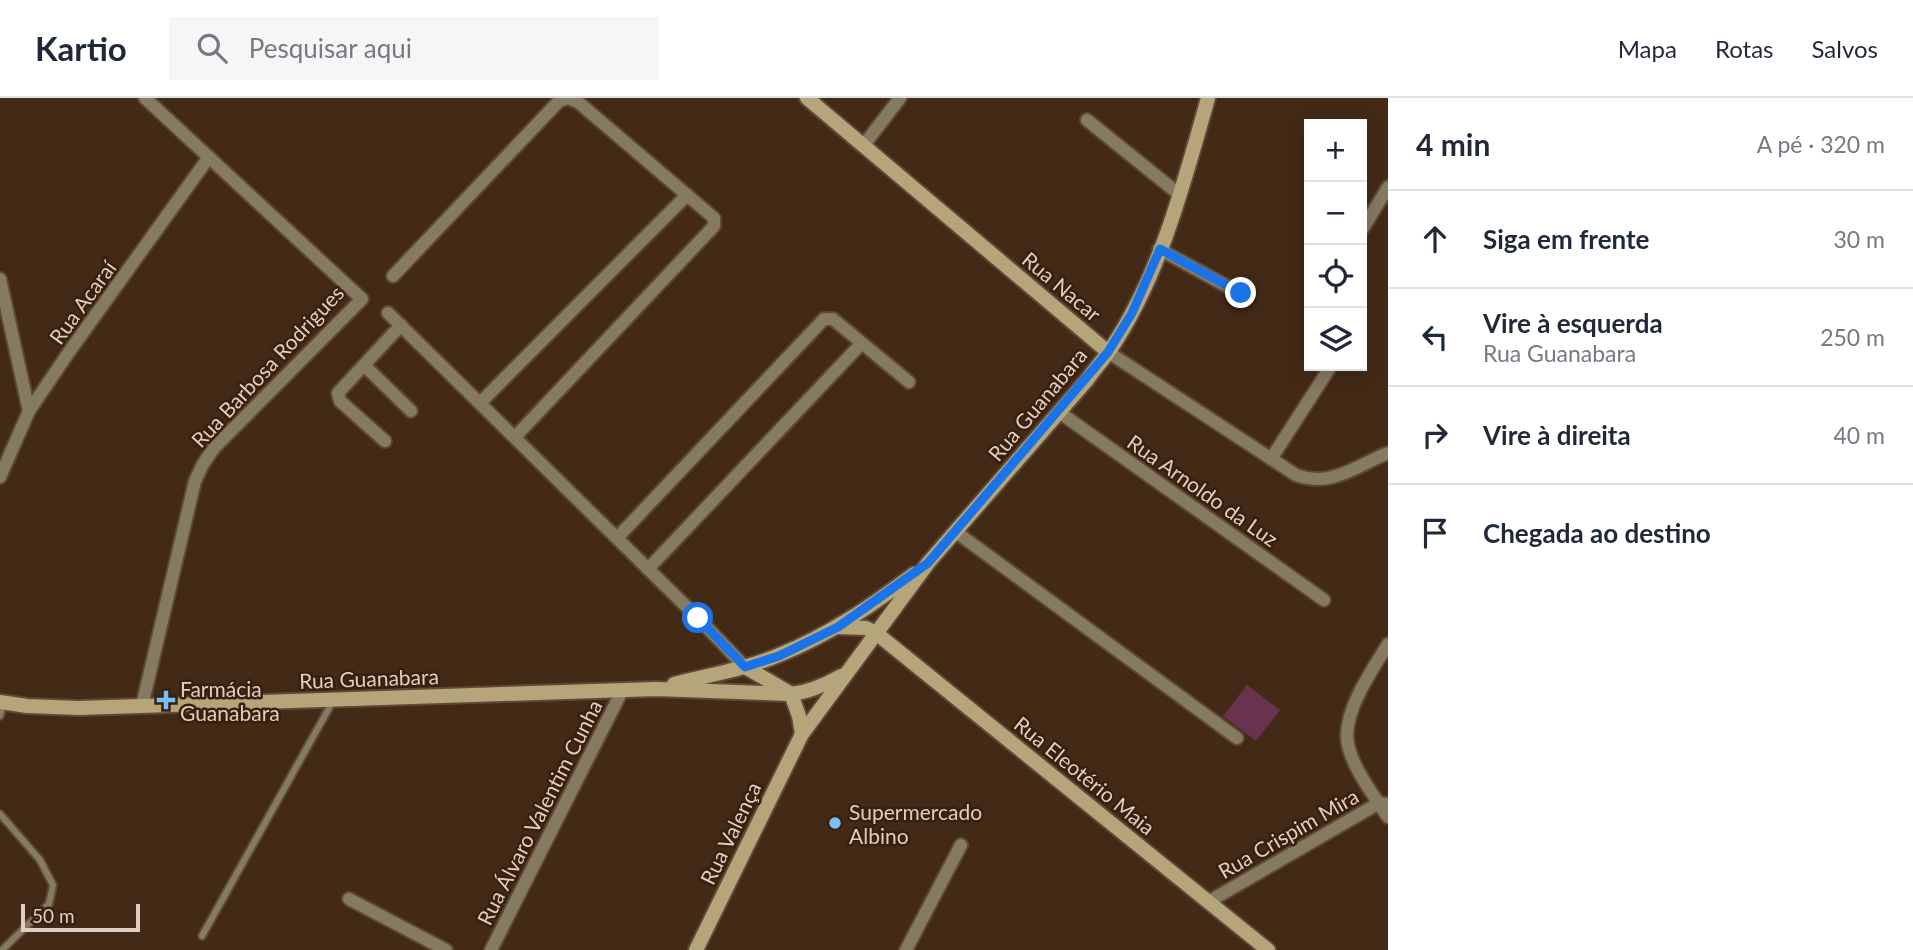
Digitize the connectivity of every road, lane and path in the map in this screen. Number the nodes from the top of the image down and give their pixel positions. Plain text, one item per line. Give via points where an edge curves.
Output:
1 (145, 98) edge
2 (807, 98) edge
3 (900, 98) edge
4 (1208, 98) edge
5 (1087, 120) dead end
6 (863, 146) junction
7 (209, 157) junction
8 (1388, 187) edge
9 (687, 195) junction
10 (1180, 195) junction
11 (1367, 222) edge
12 (1160, 249) junction
13 (393, 276) dead end
14 (0, 279) edge
15 (1241, 293) dead end
16 (388, 313) dead end
17 (401, 325) junction
18 (861, 344) junction
19 (1108, 352) junction
20 (364, 365) junction
21 (1328, 371) edge
22 (909, 382) dead end
23 (480, 403) junction
24 (29, 411) junction
25 (411, 411) dead end
26 (1059, 412) junction
27 (515, 437) junction
28 (385, 440) dead end
29 (1388, 453) edge
30 (1271, 459) junction
31 (0, 477) edge
32 (956, 532) junction
33 (617, 538) junction
34 (928, 563) junction
35 (648, 569) junction
36 (1324, 600) dead end
37 (838, 627) junction
38 (876, 633) junction
39 (1388, 644) edge
40 (779, 656) junction
41 (858, 656) junction
42 (745, 667) junction
43 (846, 673) junction
44 (656, 688) junction
45 (622, 691) junction
46 (791, 694) junction
47 (334, 700) junction
48 (142, 706) junction
49 (1, 707) edge
50 (802, 734) junction
51 (1237, 738) dead end
52 (1383, 804) edge
53 (0, 814) edge
54 (1388, 817) edge
55 (961, 845) dead end
56 (349, 899) dead end
57 (1208, 902) junction
58 (202, 936) dead end
59 (2, 950) edge
60 (446, 950) edge
61 (491, 950) edge
62 (696, 950) edge
63 (906, 950) edge
64 (1268, 950) edge

1 - 7 street, Rua Barbosa Rodrigues
2 - 6 main road, Rua Nacar
3 - 6 street
4 - 10 main road, Rua Guanabara
5 - 10 street
6 - 19 main road, Rua Nacar
7 - 24 street, Rua Acaraí
7 - 48 street, Rua Barbosa Rodrigues via 362,299 203,464 195,481
8 - 11 street
9 - 13 street via 568,98 559,101
9 - 23 street
9 - 27 street via 714,218 714,226
10 - 12 main road, Rua Guanabara
12 - 15 street
12 - 19 main road, Rua Guanabara via 1132,313
14 - 24 street
16 - 17 street
17 - 20 street
17 - 23 street
18 - 22 street
18 - 33 street via 833,319 824,319
18 - 35 street
19 - 26 main road, Rua Guanabara
19 - 30 street, Rua Nacar
20 - 25 street
20 - 28 street via 338,393 340,401
21 - 30 street
23 - 27 street
24 - 31 street, Rua Acaraí
26 - 32 main road, Rua Guanabara
26 - 36 street, Rua Arnoldo da Luz
27 - 33 street
29 - 30 street, Rua Nacar via 1321,480 1296,475
32 - 34 main road, Rua Guanabara
32 - 51 street
33 - 35 street
34 - 37 main road, Rua Guanabara
34 - 38 main road, Rua Guanabara
35 - 42 street
37 - 38 main road
37 - 40 main road, Rua Guanabara
37 - 41 main road via 856,641
38 - 41 main road, Rua Guanabara
38 - 57 main road, Rua Eleotério Maia
39 - 52 street via 1354,705 1347,734 1350,751
40 - 42 main road, Rua Guanabara
40 - 46 main road via 776,680
41 - 43 main road, Rua Guanabara
42 - 44 main road, Rua Guanabara
42 - 46 main road
43 - 46 main road, Rua Guanabara via 823,686
43 - 50 main road, Rua Valença
44 - 45 main road, Rua Guanabara
44 - 46 main road, Rua Guanabara
45 - 47 main road, Rua Guanabara
45 - 61 street, Rua Álvaro Valentim Cunha
46 - 50 main road
47 - 48 main road, Rua Guanabara
47 - 58 lane
48 - 49 main road, Rua Guanabara
50 - 62 main road, Rua Valença
52 - 54 street
52 - 57 street, Rua Crispim Mira
53 - 59 lane via 40,860 53,885 49,904
55 - 63 street
56 - 60 street
57 - 64 main road, Rua Eleotério Maia

